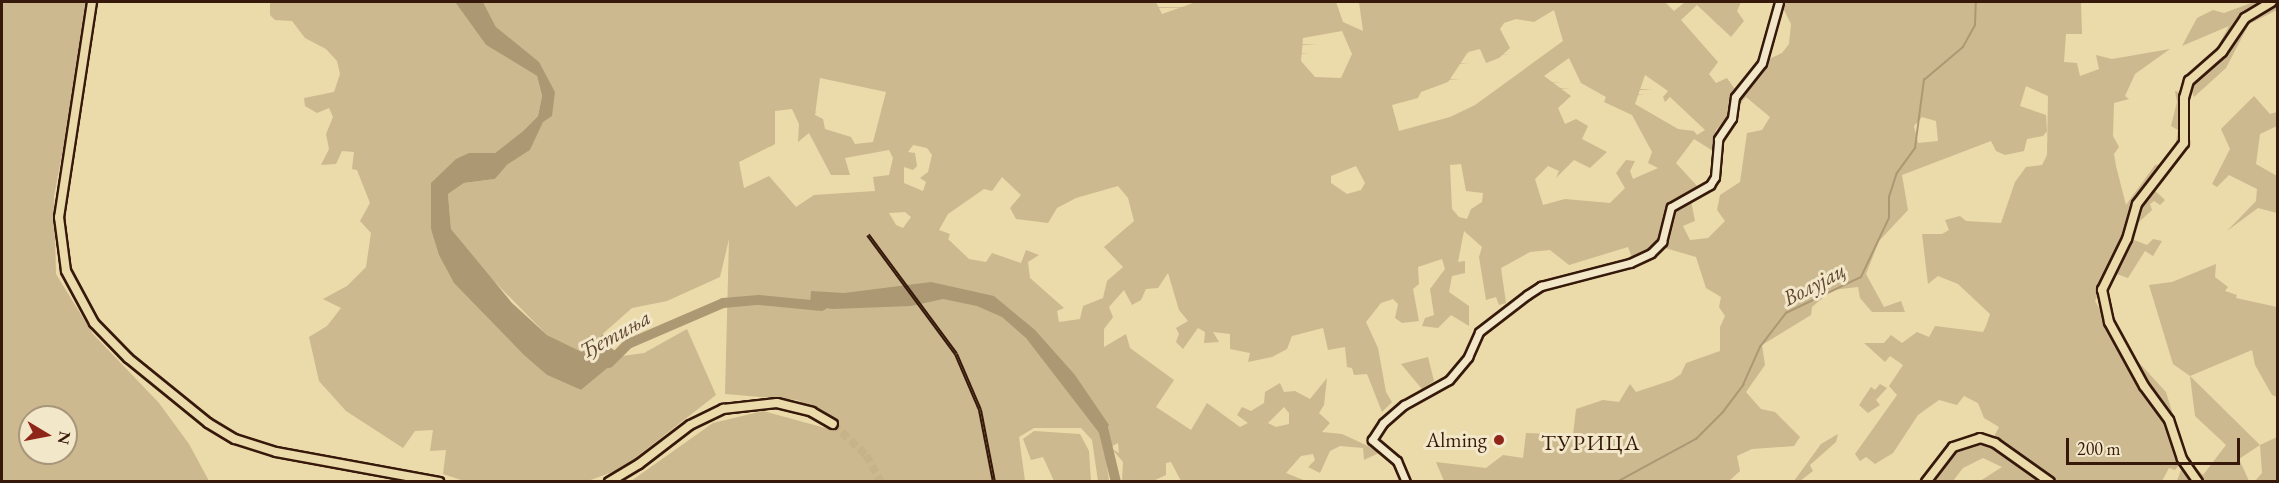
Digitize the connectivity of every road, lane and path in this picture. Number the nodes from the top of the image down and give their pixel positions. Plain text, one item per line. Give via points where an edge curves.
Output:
1 (92, 2) edge
2 (1779, 2) edge
3 (2272, 2) edge
4 (833, 424) tunnel mouth
5 (440, 482) edge
6 (609, 482) edge
7 (1406, 482) edge
8 (1926, 482) edge
9 (2050, 482) edge
10 (2198, 482) edge

1 - 5 main road via 59,217 66,271 93,323 146,372 234,439 283,453
2 - 7 street via 1762,63 1735,97 1732,118 1718,139 1715,177 1703,190 1671,207 1659,247 1630,263 1580,273 1527,295 1479,332 1468,357 1449,380 1395,411 1372,440 1397,461
3 - 10 main road via 2245,18 2222,52 2190,81 2184,98 2184,143 2138,204 2127,239 2102,290 2109,322 2144,386 2169,420 2182,459
4 - 6 main road via 812,412 782,404 759,402 723,409 690,425
8 - 9 main road via 1953,447 1976,438 1995,443

